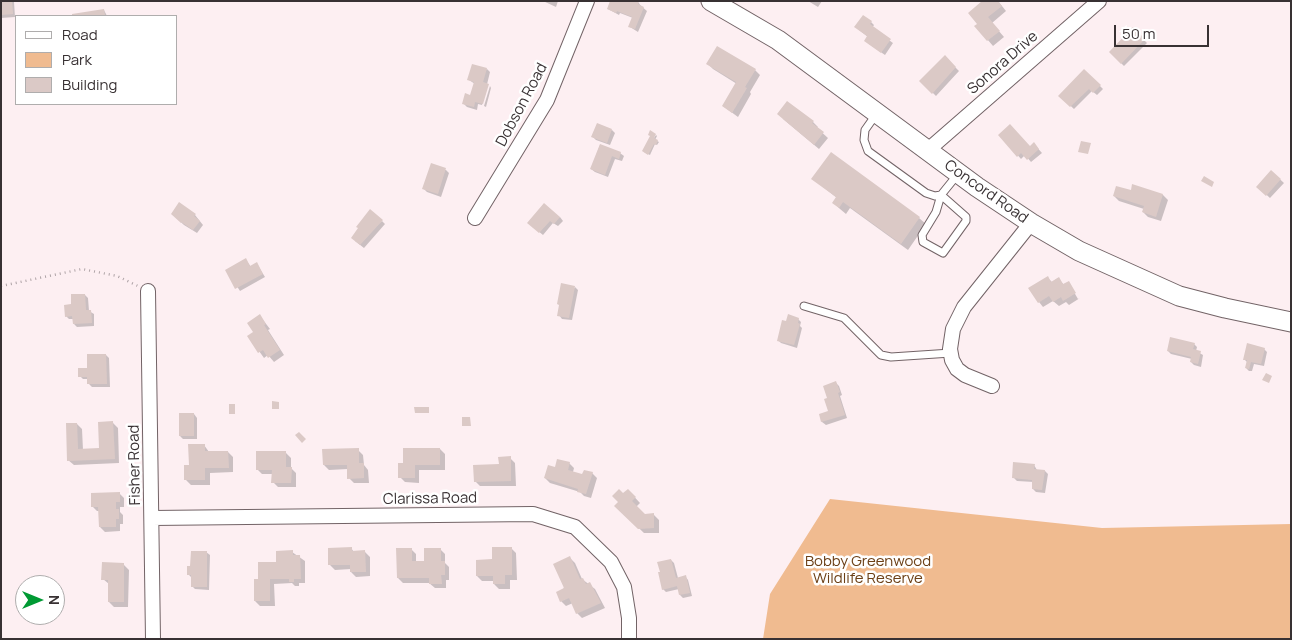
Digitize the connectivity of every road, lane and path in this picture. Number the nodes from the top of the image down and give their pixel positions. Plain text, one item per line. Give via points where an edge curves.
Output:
1 (587, 1) edge
2 (711, 1) edge
3 (1099, 1) edge
4 (877, 113) junction
5 (928, 150) junction
6 (959, 173) junction
7 (941, 195) junction
8 (475, 218) dead end
9 (1031, 223) junction
10 (1, 286) edge
11 (148, 291) joint
12 (804, 306) dead end
13 (1291, 322) edge
14 (951, 352) junction
15 (992, 386) dead end
16 (152, 518) junction
17 (153, 639) edge
18 (629, 639) edge

1 - 8 street, Dobson Road via 547,100
2 - 4 main road, Concord Road via 778,40
3 - 5 street, Sonora Drive
4 - 5 main road, Concord Road
4 - 7 lane via 865,130 868,150 926,193
5 - 6 main road, Concord Road
6 - 7 lane
6 - 9 main road, Concord Road
7 - 7 lane via 936,212 922,235 923,242 943,253 966,221 966,216
9 - 13 main road, Concord Road via 1079,251 1179,296
9 - 14 street via 964,307 953,329
10 - 11 path via 82,269 117,276
11 - 16 street, Fisher Road
12 - 14 lane via 844,318 880,355
14 - 15 street via 957,369
16 - 17 street, Fisher Road
16 - 18 street, Clarissa Road via 533,514 575,528 611,562 624,587

